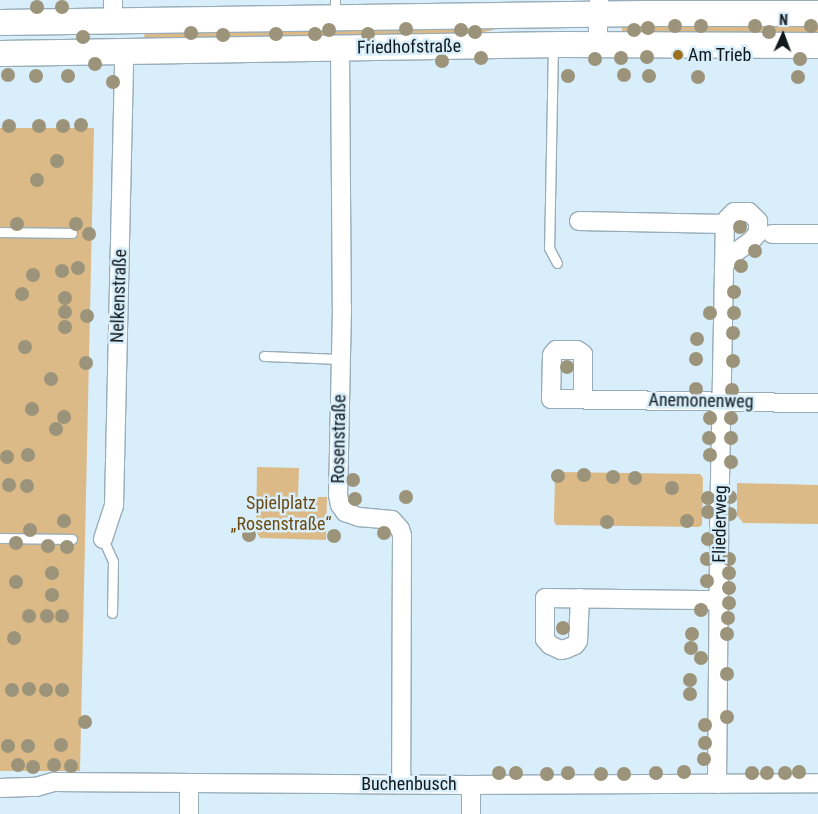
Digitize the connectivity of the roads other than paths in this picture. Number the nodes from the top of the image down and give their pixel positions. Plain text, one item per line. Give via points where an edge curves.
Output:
1 (599, 7) edge
2 (335, 9) edge
3 (113, 10) edge
4 (818, 14) edge
5 (0, 22) edge
6 (553, 45) junction
7 (598, 45) junction
8 (818, 45) edge
9 (340, 48) junction
10 (118, 51) junction
11 (0, 53) edge
12 (579, 221) dead end
13 (725, 224) junction
14 (0, 232) edge
15 (72, 233) dead end
16 (772, 234) dead end
17 (818, 234) edge
18 (557, 262) dead end
19 (724, 265) junction
20 (264, 356) dead end
21 (341, 359) junction
22 (583, 399) dead end
23 (722, 401) junction
24 (818, 403) edge
25 (0, 538) edge
26 (72, 539) dead end
27 (103, 539) joint
28 (580, 598) dead end
29 (719, 600) junction
30 (112, 613) dead end
31 (818, 783) edge
32 (189, 784) junction
33 (401, 784) junction
34 (717, 784) junction
35 (471, 785) junction
36 (0, 788) edge
37 (188, 814) edge
38 (470, 814) edge

1 - 2 main road, Friedhofstraße
1 - 4 main road, Friedhofstraße
1 - 7 street
2 - 3 main road, Friedhofstraße
3 - 5 main road, Friedhofstraße
3 - 10 main road
6 - 7 main road, Friedhofstraße
6 - 9 main road, Friedhofstraße
6 - 18 lane via 549,248
7 - 8 main road, Friedhofstraße
9 - 10 main road, Friedhofstraße
9 - 21 street, Rosenstraße
10 - 11 main road, Friedhofstraße
10 - 27 street, Nelkenstraße via 114,506
12 - 13 street
13 - 19 street, Fliederweg
13 - 19 street via 730,215 744,210 755,216 759,229 755,238 732,254
14 - 15 lane
16 - 17 street
19 - 23 street, Fliederweg
20 - 21 lane
21 - 33 street, Rosenstraße via 340,505 354,516 392,520 402,535
22 - 23 street, Anemonenweg
23 - 24 street, Anemonenweg
23 - 29 street, Fliederweg
25 - 26 lane
27 - 30 lane via 112,561
28 - 29 street
29 - 34 street, Fliederweg
31 - 34 street, Buchenbusch
32 - 33 street, Buchenbusch
32 - 36 street, Buchenbusch via 54,782 36,787
32 - 37 street
33 - 35 street, Buchenbusch
34 - 35 street, Buchenbusch
35 - 38 street

